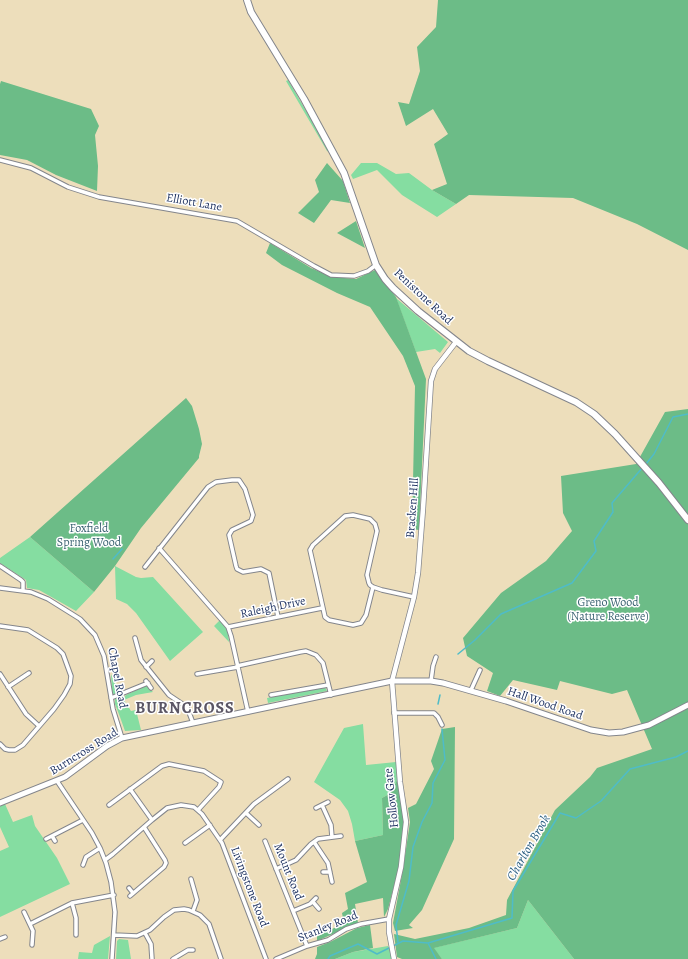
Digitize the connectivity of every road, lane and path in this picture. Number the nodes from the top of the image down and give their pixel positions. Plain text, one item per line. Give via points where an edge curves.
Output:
1 (247, 0) edge
2 (0, 160) edge
3 (376, 265) junction
4 (456, 342) junction
5 (688, 520) edge
6 (159, 548) junction
7 (0, 567) edge
8 (145, 567) dead end
9 (373, 587) junction
10 (0, 588) edge
11 (23, 590) junction
12 (414, 597) junction
13 (322, 608) junction
14 (278, 617) junction
15 (0, 626) edge
16 (228, 627) junction
17 (135, 638) dead end
18 (436, 657) dead end
19 (152, 661) dead end
20 (238, 666) junction
21 (146, 667) junction
22 (480, 670) dead end
23 (29, 673) dead end
24 (0, 674) edge
25 (197, 674) dead end
26 (392, 681) junction
27 (431, 681) junction
28 (328, 685) junction
29 (8, 687) junction
30 (151, 688) dead end
31 (471, 690) junction
32 (271, 695) dead end
33 (331, 695) junction
34 (111, 698) junction
35 (688, 705) edge
36 (248, 712) junction
37 (394, 713) junction
38 (193, 723) junction
39 (442, 725) dead end
40 (39, 726) junction
41 (122, 738) junction
42 (0, 744) edge
43 (288, 779) dead end
44 (57, 781) junction
45 (130, 789) junction
46 (328, 802) dead end
47 (0, 803) edge
48 (109, 805) dead end
49 (322, 805) junction
50 (316, 808) dead end
51 (198, 810) junction
52 (246, 813) junction
53 (84, 820) junction
54 (152, 820) junction
55 (259, 825) dead end
56 (210, 826) junction
57 (144, 827) junction
58 (52, 836) junction
59 (341, 836) dead end
60 (332, 837) junction
61 (192, 838) junction
62 (46, 839) dead end
63 (220, 840) junction
64 (55, 841) dead end
65 (265, 841) dead end
66 (314, 842) junction
67 (185, 843) dead end
68 (194, 843) dead end
69 (100, 848) junction
70 (105, 860) junction
71 (83, 865) dead end
72 (276, 869) junction
73 (323, 872) dead end
74 (330, 872) junction
75 (191, 880) dead end
76 (332, 882) dead end
77 (129, 888) dead end
78 (114, 895) junction
79 (72, 903) junction
80 (319, 909) dead end
81 (193, 911) junction
82 (293, 911) junction
83 (24, 912) dead end
84 (389, 920) junction
85 (30, 924) junction
86 (145, 933) junction
87 (76, 934) dead end
88 (114, 935) junction
89 (5, 937) dead end
90 (0, 939) edge
91 (28, 940) dead end
92 (33, 940) junction
93 (32, 945) dead end
94 (187, 946) dead end
95 (307, 946) junction
96 (188, 950) junction
97 (193, 950) dead end
98 (112, 959) edge
99 (152, 959) edge
100 (173, 959) edge
101 (221, 959) edge
102 (266, 959) edge
103 (276, 959) edge
104 (394, 959) edge

1 - 3 highway, Penistone Road via 251,12 304,99 344,173
2 - 3 street, Elliott Lane via 31,168 68,187 99,197 237,221 332,274 354,276
3 - 4 highway, Penistone Road via 394,288
4 - 5 highway, Penistone Road via 488,361 576,402 594,414 615,434
4 - 12 street, Bracken Hill via 435,369 431,381 418,573
6 - 8 street
6 - 14 street via 208,487 216,482 239,480 253,515 251,521 232,530 229,535 236,566 243,572 261,569 269,573
6 - 16 street
7 - 11 street via 23,582
9 - 12 street
9 - 13 street via 365,618 357,625 329,620
9 - 13 street via 367,575 377,531 375,524 370,519 345,516 310,550
10 - 11 street, Chapel Road
11 - 34 street, Chapel Road via 40,595 59,606 80,620 95,635 102,648
12 - 26 street, Bracken Hill
13 - 14 street, Raleigh Drive
14 - 16 street, Raleigh Drive
15 - 40 street via 22,628 33,633 61,651 68,668 71,676 69,687
16 - 20 street
17 - 21 street via 139,657
18 - 27 street
19 - 21 street
20 - 25 street
20 - 28 street via 306,651 316,655 323,662
20 - 36 street
21 - 38 street via 169,695 187,707
22 - 31 street
23 - 29 street
24 - 29 street
26 - 27 main road, Hall Wood Road
26 - 33 main road, Burncross Road
26 - 37 street, Hollow Gate
27 - 31 main road, Hall Wood Road
28 - 32 street
28 - 33 street
29 - 40 street via 26,714
30 - 34 street via 147,682
31 - 35 main road, Hall Wood Road via 591,730 609,733 649,725
33 - 36 main road, Burncross Road
34 - 41 street, Chapel Road
36 - 38 main road, Burncross Road
37 - 39 street via 434,713
37 - 84 street, Hollow Gate via 406,828 401,867
38 - 41 main road, Burncross Road
40 - 42 street via 20,748 9,750
41 - 44 main road, Burncross Road
43 - 52 street, Livingstone Road
44 - 47 main road, Burncross Road
44 - 53 street
45 - 48 street
45 - 51 street via 169,764 204,771 220,780 220,784
45 - 54 street
46 - 49 street
49 - 50 street
49 - 60 street via 331,825
51 - 54 street via 190,806 176,806 167,808
51 - 56 street
52 - 55 street
52 - 63 street, Livingstone Road
53 - 58 street
53 - 69 street
54 - 57 street
56 - 61 street
56 - 63 street
57 - 70 street
57 - 77 street via 166,863 164,868 131,895
58 - 62 street
58 - 64 street
59 - 60 street
60 - 66 street
61 - 67 street
61 - 68 street
63 - 102 street, Livingstone Road
65 - 72 street, Mount Road
66 - 72 street via 296,860
66 - 74 street via 328,862
69 - 70 street
69 - 71 street via 86,857
70 - 78 street
72 - 82 street, Mount Road
73 - 74 street
74 - 76 street
75 - 81 street via 197,900
78 - 79 street
78 - 88 street
79 - 85 street
79 - 87 street via 76,918
80 - 82 street, Mount Road via 315,900
81 - 86 street via 174,910
81 - 101 street via 204,917 209,924
82 - 95 street, Mount Road
83 - 85 street
84 - 95 street, Stanley Road via 370,921 346,929 321,943
84 - 104 street, Hollow Gate
85 - 92 street
86 - 88 street via 137,936
86 - 99 street via 151,944
88 - 98 street
89 - 90 street
91 - 92 street
92 - 93 street
94 - 96 street
95 - 103 street, Stanley Road
96 - 97 street
96 - 100 street

